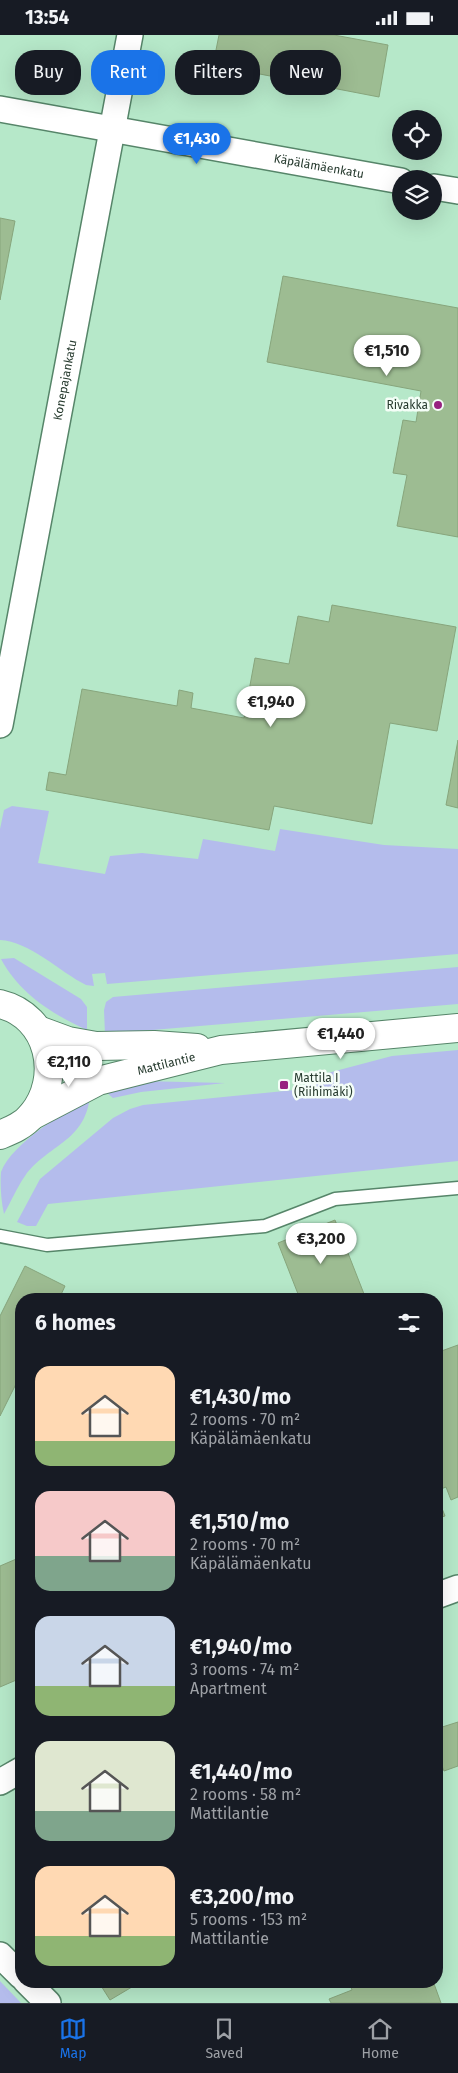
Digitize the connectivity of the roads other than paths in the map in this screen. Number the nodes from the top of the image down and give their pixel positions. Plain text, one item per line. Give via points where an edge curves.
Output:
1 (130, 35) edge
2 (0, 109) edge
3 (112, 130) junction
4 (392, 179) edge
5 (442, 188) edge
6 (458, 191) edge
7 (0, 725) edge
8 (2, 1000) edge
9 (458, 1028) edge
10 (38, 1030) junction
11 (221, 1050) junction
12 (16, 1126) edge
13 (0, 1150) edge
14 (458, 1188) edge
15 (0, 1235) edge
16 (458, 1588) edge
17 (443, 1593) edge
18 (15, 1773) edge
19 (0, 1782) edge
20 (0, 1955) edge
21 (15, 1970) edge
22 (33, 1988) edge
23 (48, 2003) edge

1 - 3 street, Konepajankatu
2 - 3 street, Käpälämäenkatu
3 - 4 street, Käpälämäenkatu
3 - 7 street, Konepajankatu
5 - 6 street
8 - 10 street
9 - 11 street, Mattilantie
10 - 11 street, Mattilantie via 68,1041 96,1046 154,1045
10 - 12 street via 46,1046 49,1074 42,1101
11 - 12 street, Mattilantie via 98,1081
12 - 13 street
14 - 15 lane via 335,1199 265,1226 47,1245
16 - 17 street
18 - 19 street
20 - 21 street
22 - 23 street

